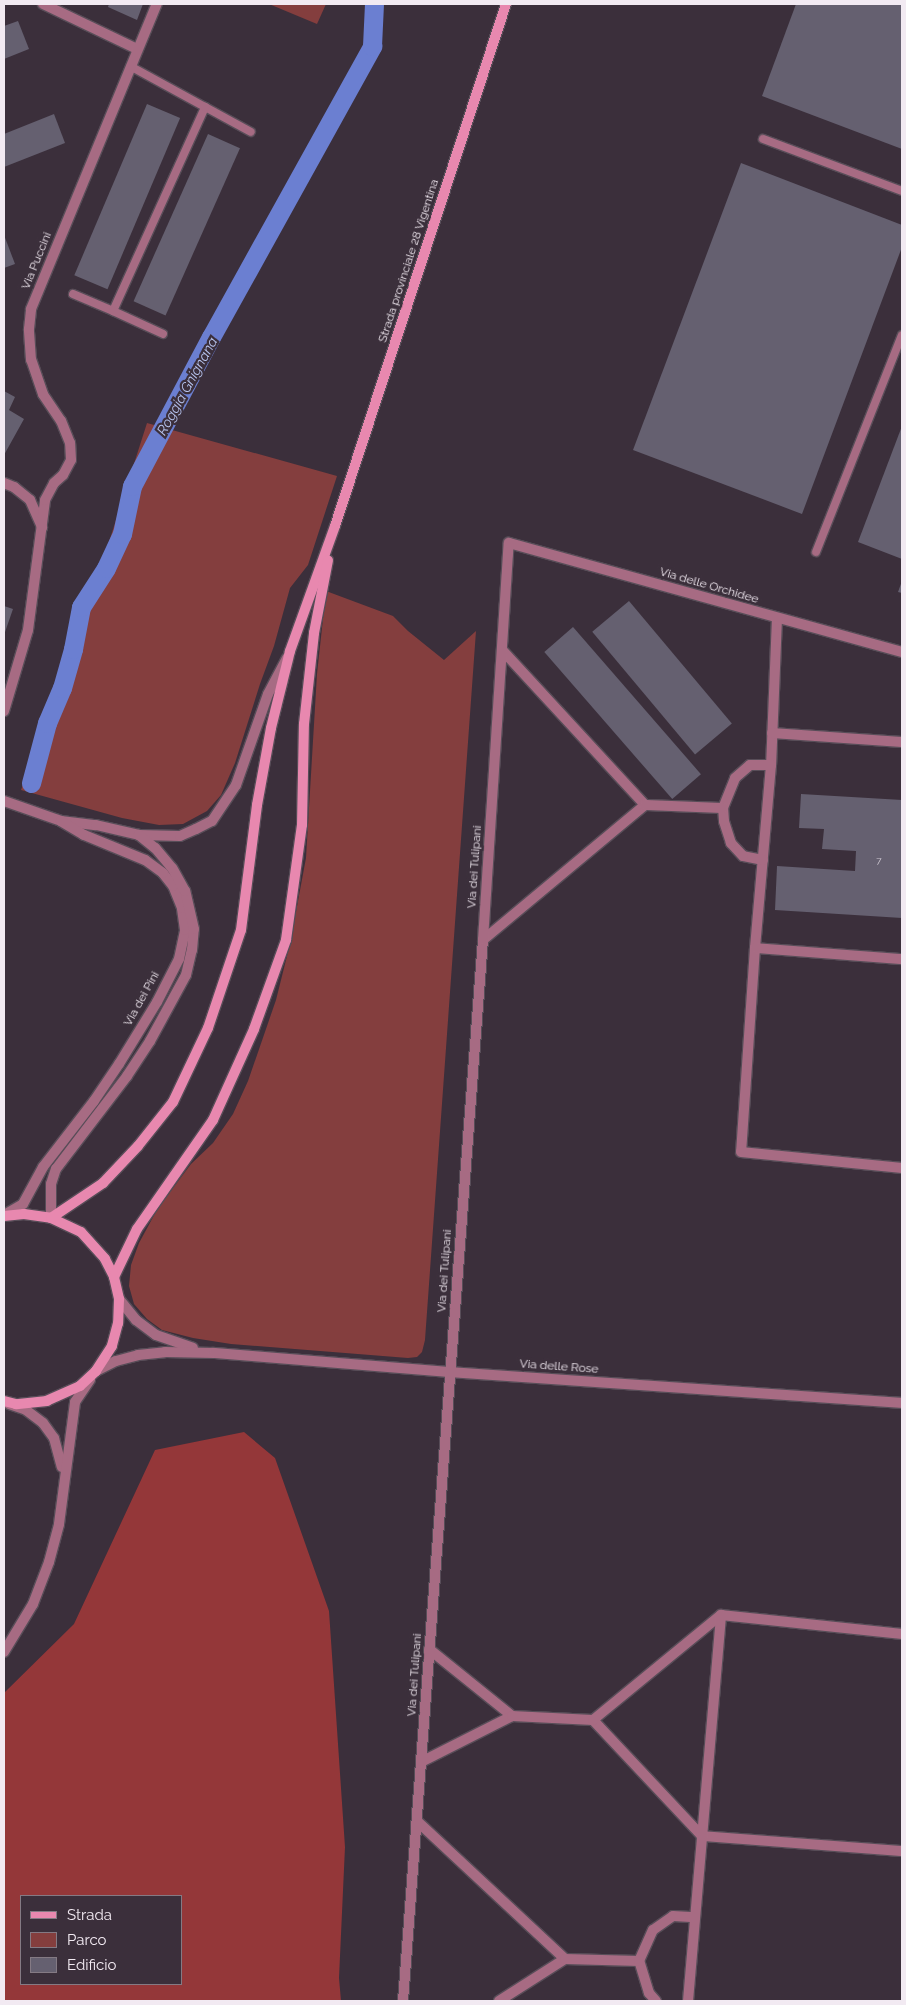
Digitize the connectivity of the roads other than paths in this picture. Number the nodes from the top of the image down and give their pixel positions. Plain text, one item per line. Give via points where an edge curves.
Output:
1 (42, 4) edge
2 (157, 4) edge
3 (506, 4) edge
4 (137, 49) junction
5 (130, 66) junction
6 (205, 106) junction
7 (251, 132) dead end
8 (763, 139) dead end
9 (902, 191) edge
10 (73, 294) dead end
11 (113, 311) junction
12 (163, 334) dead end
13 (902, 335) edge
14 (4, 483) edge
15 (335, 526) junction
16 (42, 528) junction
17 (509, 543) joint
18 (816, 552) dead end
19 (777, 618) junction
20 (290, 651) junction
21 (502, 651) junction
22 (902, 652) edge
23 (4, 712) edge
24 (772, 733) junction
25 (902, 742) edge
26 (771, 765) junction
27 (4, 801) edge
28 (645, 805) junction
29 (723, 808) junction
30 (61, 820) junction
31 (139, 835) junction
32 (763, 860) junction
33 (483, 940) junction
34 (755, 948) junction
35 (902, 959) edge
36 (902, 1168) edge
37 (4, 1216) edge
38 (51, 1218) junction
39 (114, 1277) junction
40 (119, 1299) junction
41 (214, 1352) junction
42 (96, 1371) junction
43 (450, 1372) junction
44 (4, 1402) edge
45 (902, 1403) edge
46 (64, 1488) junction
47 (721, 1615) junction
48 (902, 1634) edge
49 (429, 1649) junction
50 (4, 1652) edge
51 (512, 1716) junction
52 (593, 1720) junction
53 (421, 1762) junction
54 (417, 1821) junction
55 (702, 1836) junction
56 (902, 1851) edge
57 (695, 1918) junction
58 (565, 1959) junction
59 (639, 1961) junction
60 (403, 2001) edge
61 (499, 2001) edge
62 (656, 2001) edge
63 (688, 2001) edge

1 - 4 street
2 - 4 street, Via Puccini
3 - 15 main road, Strada provinciale 28 Vigentina
4 - 5 street, Via Puccini
5 - 6 lane
5 - 16 street, Via Puccini via 32,309 29,329 31,360 43,394 61,421 70,443 72,460 45,500
6 - 7 lane
6 - 11 lane
8 - 9 lane
10 - 11 lane
11 - 12 lane
13 - 18 lane
14 - 16 street via 30,500
15 - 20 main road
15 - 39 main road via 314,632 304,724 302,825 286,940 254,1029 213,1120 137,1229
16 - 23 street, Via Puccini via 28,630
17 - 19 street, Via delle Orchidee
17 - 21 street, Via dei Tulipani
19 - 22 street, Via delle Orchidee
19 - 24 street
20 - 31 street, Via dei Pini via 268,694 236,785 212,820 180,836
20 - 38 main road via 259,795 242,930 208,1028 173,1102 138,1146 103,1183
21 - 28 street
21 - 33 street, Via dei Tulipani
24 - 25 street
24 - 26 street
26 - 29 street via 750,765 735,778
26 - 32 street
27 - 30 street, Via dei Pini
28 - 29 street
28 - 33 street
29 - 32 street via 731,843 744,856
30 - 31 street, Via dei Pini
30 - 37 street, Via dei Pini via 84,835 145,860 163,873 173,886 182,908 185,930 179,959 119,1064 43,1167 23,1204
31 - 38 street, Via dei Pini via 156,848 185,891 194,929 192,950 186,975 150,1041 128,1076 56,1169 51,1184
32 - 34 street
33 - 43 street, Via dei Tulipani
34 - 35 street
34 - 36 street via 741,1152
37 - 38 main road via 24,1214
38 - 39 main road via 67,1224 93,1244
39 - 40 main road
40 - 41 street, Via delle Rose via 136,1320 156,1335 180,1345
40 - 42 main road via 118,1323 112,1346
41 - 42 street, Via delle Rose via 138,1355
41 - 43 street, Via delle Rose
42 - 44 main road via 80,1386 60,1397 34,1403
42 - 46 street via 75,1402
43 - 45 street, Via delle Rose
43 - 49 street, Via dei Tulipani
44 - 46 street via 26,1410 43,1423 54,1438
46 - 50 street via 49,1562 33,1604
47 - 48 street
47 - 52 street
47 - 55 street
49 - 51 street
49 - 53 street, Via dei Tulipani
51 - 52 street
51 - 53 street
52 - 55 street
53 - 54 street, Via dei Tulipani
54 - 58 street
54 - 60 street, Via dei Tulipani
55 - 56 street
55 - 57 street
57 - 59 street via 673,1916 653,1930
57 - 63 street
58 - 59 street
58 - 61 street
59 - 62 street via 649,1993

